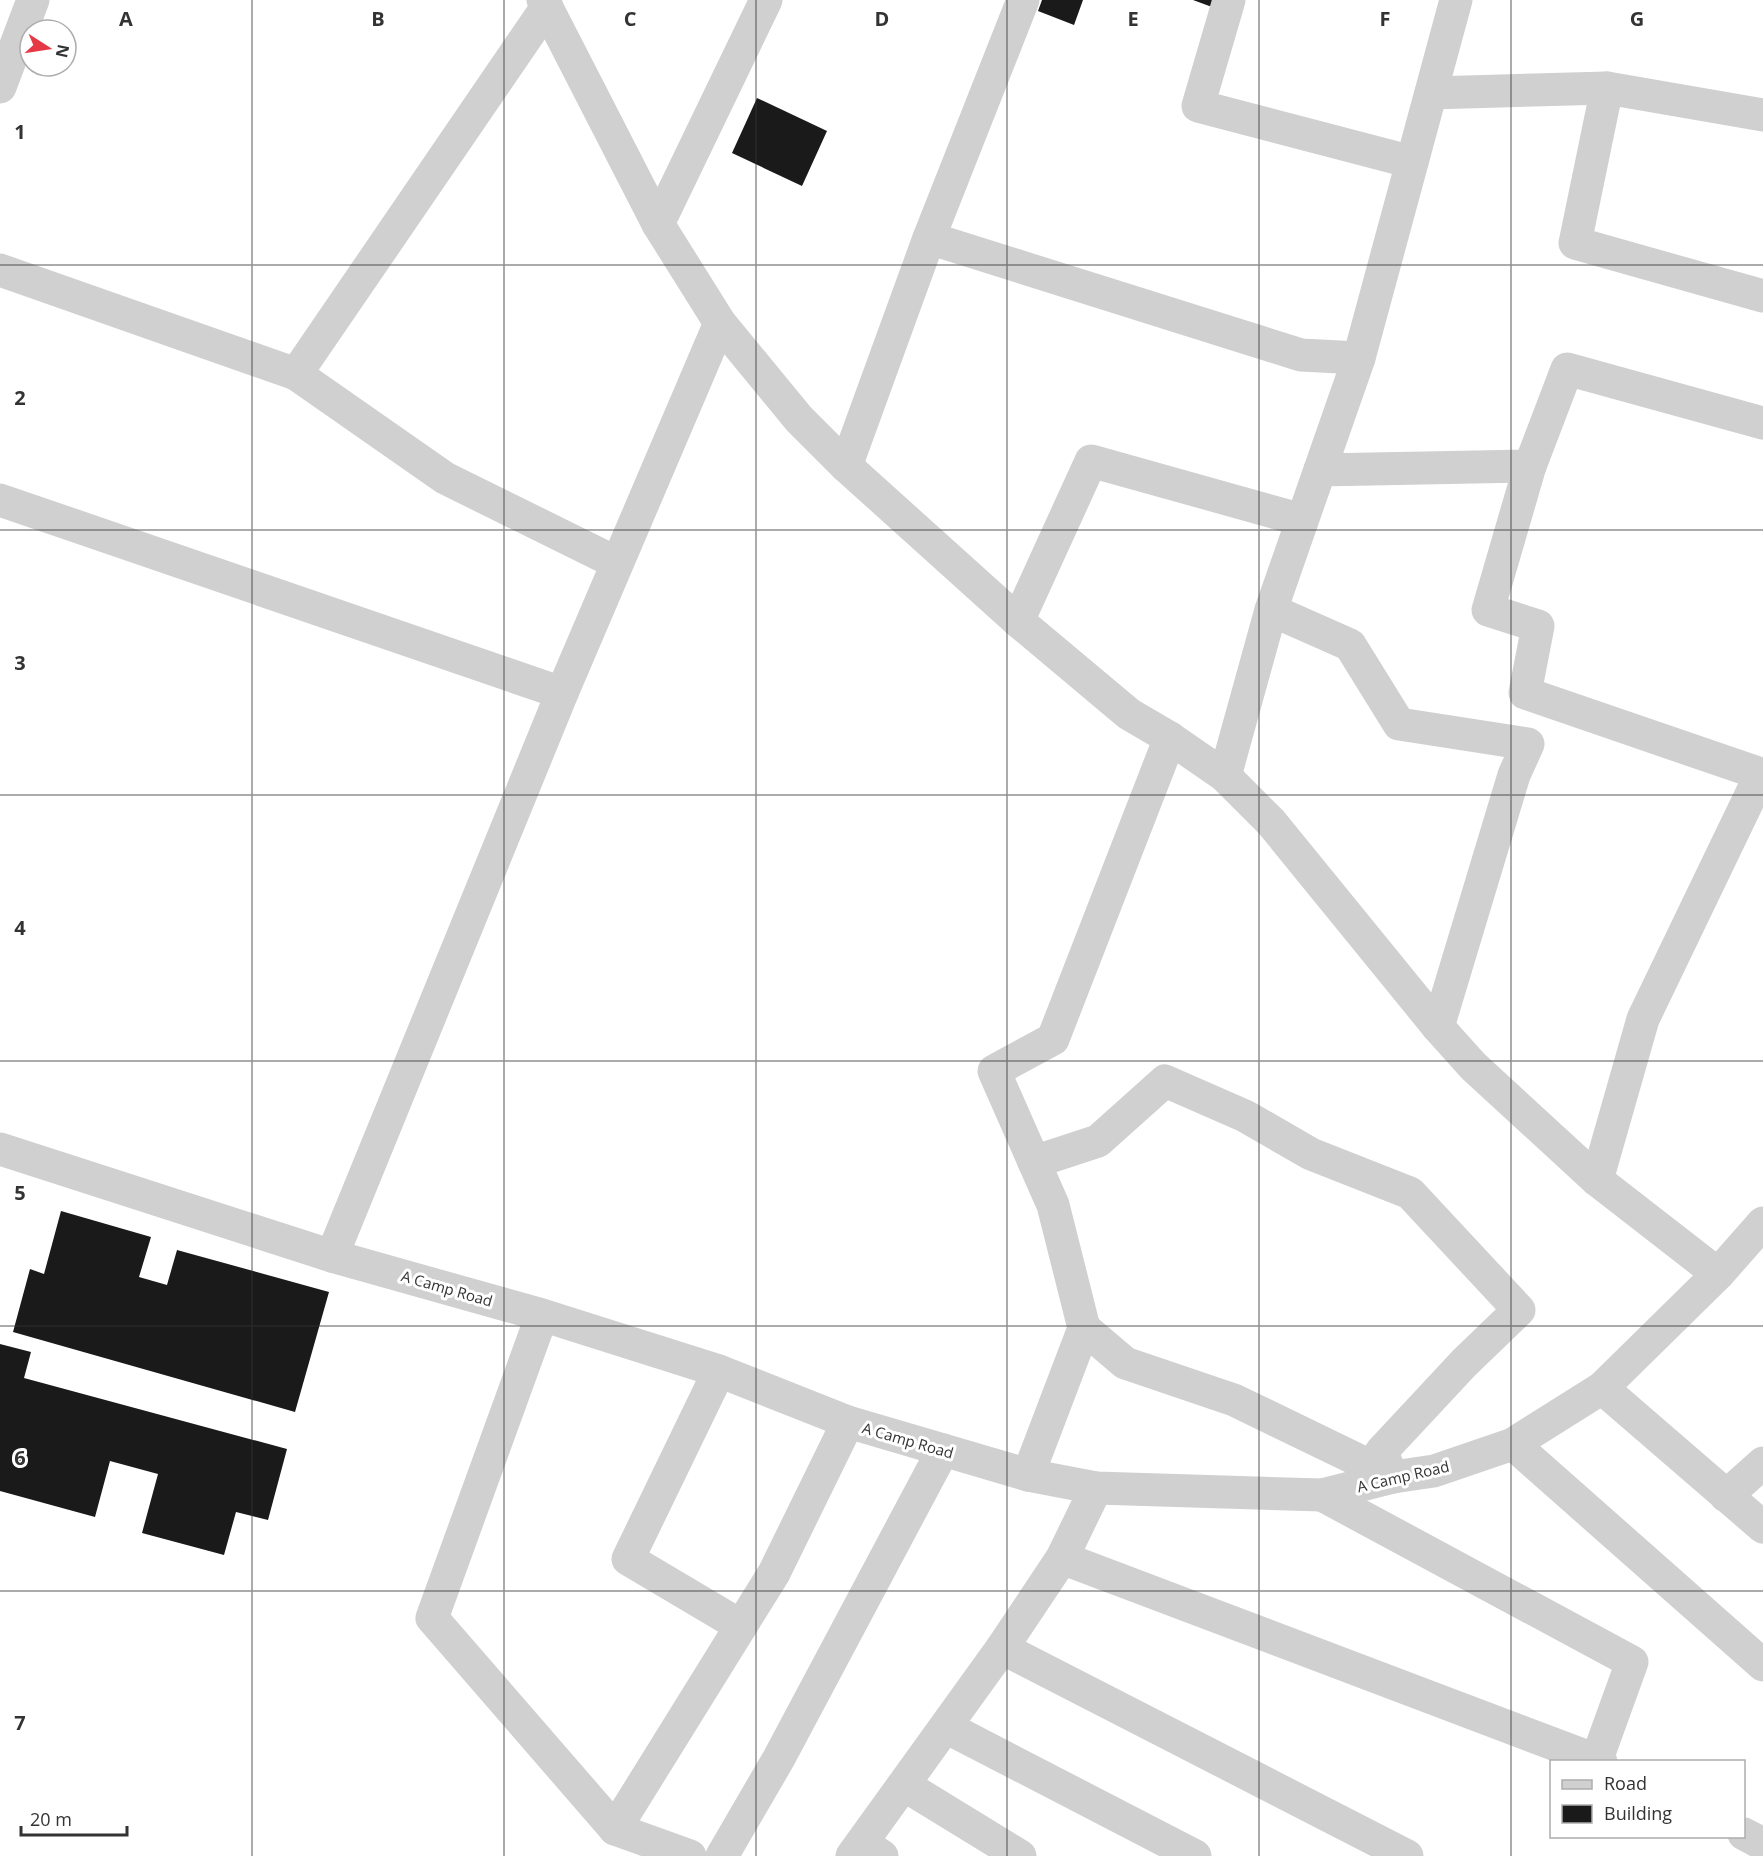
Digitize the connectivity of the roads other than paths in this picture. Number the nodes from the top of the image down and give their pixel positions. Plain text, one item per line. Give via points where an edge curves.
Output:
1 (33, 0) edge
2 (766, 0) edge
3 (1023, 0) edge
4 (1229, 0) edge
5 (1456, 0) edge
6 (545, 4) edge
7 (0, 87) edge
8 (1607, 88) junction
9 (1431, 93) junction
10 (1763, 115) edge
11 (1412, 162) junction
12 (658, 224) junction
13 (929, 238) junction
14 (0, 270) edge
15 (1763, 296) edge
16 (720, 323) junction
17 (1359, 358) junction
18 (296, 374) junction
19 (1763, 423) edge
20 (846, 466) junction
21 (1530, 466) junction
22 (1320, 470) junction
23 (0, 500) edge
24 (1302, 520) junction
25 (617, 563) junction
26 (1271, 610) junction
27 (1018, 621) junction
28 (562, 693) junction
29 (1170, 738) junction
30 (1762, 765) edge
31 (1226, 776) junction
32 (1763, 810) edge
33 (1438, 1027) junction
34 (0, 1149) edge
35 (1034, 1162) junction
36 (1597, 1180) junction
37 (1763, 1223) edge
38 (333, 1256) junction
39 (1718, 1274) junction
40 (542, 1315) junction
41 (1083, 1328) junction
42 (719, 1371) junction
43 (1602, 1388) junction
44 (848, 1422) junction
45 (1513, 1444) junction
46 (943, 1450) junction
47 (1763, 1463) edge
48 (1028, 1474) junction
49 (1393, 1477) junction
50 (1096, 1488) junction
51 (1322, 1495) junction
52 (1726, 1496) junction
53 (1763, 1527) edge
54 (1062, 1558) junction
55 (741, 1626) junction
56 (1002, 1648) junction
57 (1763, 1665) edge
58 (945, 1727) junction
59 (1599, 1760) edge
60 (904, 1785) junction
61 (615, 1829) junction
62 (1745, 1835) edge
63 (1763, 1844) edge
64 (865, 1852) edge
65 (690, 1856) edge
66 (722, 1856) edge
67 (1020, 1856) edge
68 (1195, 1856) edge
69 (1407, 1856) edge

1 - 7 street
2 - 12 street
3 - 13 street
4 - 11 street via 1198,106
5 - 9 street
6 - 12 street
6 - 18 street
8 - 9 street
8 - 10 street
8 - 15 street via 1575,243
9 - 11 street
11 - 17 street
12 - 16 street
13 - 17 street via 1300,355
13 - 20 street
14 - 18 street
16 - 20 street via 799,419
16 - 25 street
17 - 22 street
18 - 25 street via 445,478
19 - 21 street via 1567,369
20 - 27 street
21 - 22 street
21 - 30 street via 1488,610 1538,626 1525,693
22 - 24 street
23 - 28 street
24 - 26 street
24 - 27 street via 1091,461
25 - 28 street
26 - 31 street
26 - 33 street via 1350,645 1399,724 1528,744 1514,775
27 - 29 street via 1129,714
28 - 38 street
29 - 31 street
29 - 35 street via 1053,1039 994,1071
30 - 32 street
30 - 36 street via 1643,1019
31 - 33 street via 1271,822
33 - 36 street via 1473,1066
34 - 38 street, A Camp Road
35 - 41 street via 1053,1205
35 - 49 street via 1098,1141 1165,1082 1245,1116 1311,1154 1410,1193 1519,1310 1381,1452
36 - 39 street
37 - 39 street, A Camp Road
38 - 40 street, A Camp Road
39 - 43 street, A Camp Road
40 - 42 street, A Camp Road
40 - 61 street via 432,1618
41 - 48 street
41 - 49 street via 1125,1362 1234,1400
42 - 44 street, A Camp Road
42 - 55 street via 628,1559
43 - 45 street, A Camp Road
43 - 52 street
44 - 46 street, A Camp Road
44 - 55 street via 774,1573
45 - 49 street, A Camp Road via 1434,1471
45 - 57 street
46 - 48 street, A Camp Road
46 - 66 street via 779,1758
47 - 52 street
48 - 50 street, A Camp Road
49 - 51 street, A Camp Road
50 - 51 street, A Camp Road
50 - 54 street
51 - 59 street via 1632,1662
52 - 53 street
54 - 56 street
54 - 59 street
55 - 61 street
56 - 58 street
56 - 69 street
58 - 60 street
58 - 68 street
60 - 64 street
60 - 67 street
61 - 65 street
62 - 63 street

